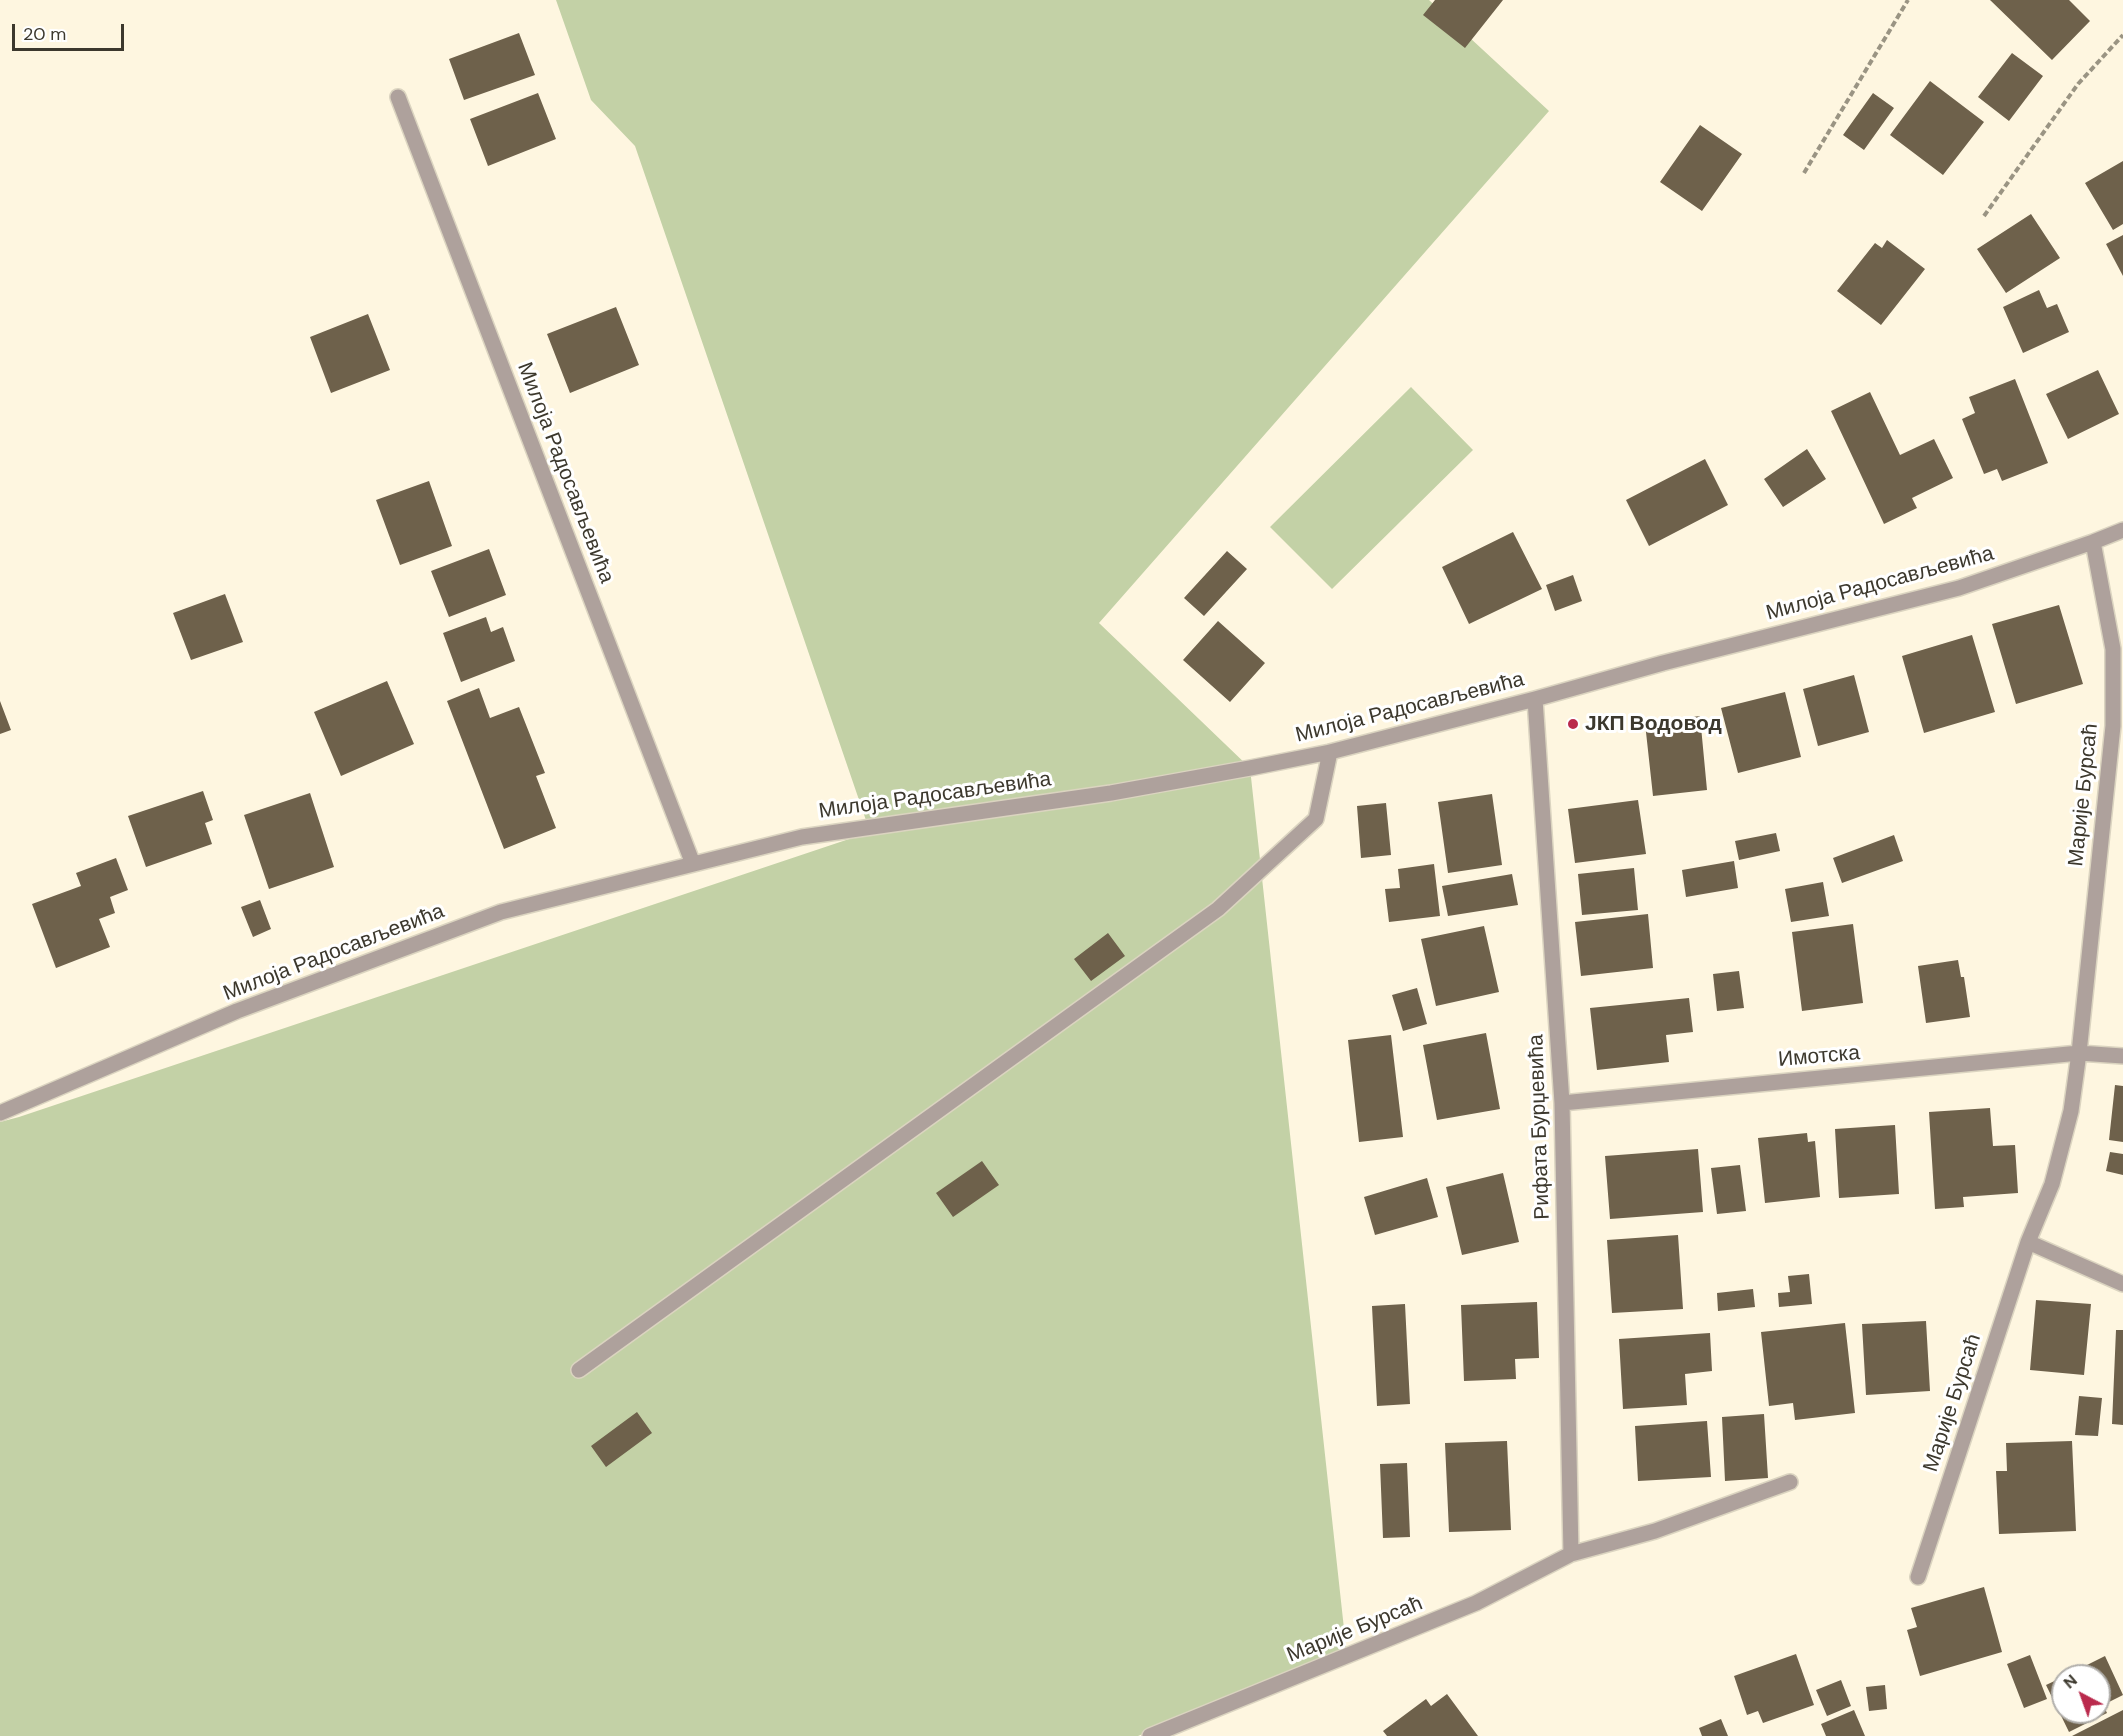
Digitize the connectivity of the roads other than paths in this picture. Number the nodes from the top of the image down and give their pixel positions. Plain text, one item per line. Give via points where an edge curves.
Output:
1 (398, 97) dead end
2 (2123, 530) edge
3 (2093, 542) junction
4 (1535, 699) junction
5 (1330, 752) junction
6 (693, 864) junction
7 (2079, 1053) junction
8 (2123, 1056) edge
9 (1562, 1103) junction
10 (0, 1113) edge
11 (2028, 1242) junction
12 (2123, 1284) edge
13 (579, 1370) dead end
14 (1790, 1482) dead end
15 (1571, 1554) junction
16 (1918, 1577) dead end
17 (1150, 1736) edge

1 - 6 street, Милоја Радосављевића
2 - 3 street, Милоја Радосављевића
3 - 4 street, Милоја Радосављевића via 1959,588
3 - 7 street, Марије Бурсаћ via 2113,649 2113,726
4 - 5 street, Милоја Радосављевића
4 - 9 street, Рифата Бурџевића
5 - 6 street, Милоја Радосављевића via 1111,793 802,837
5 - 13 street via 1316,819 1218,909
6 - 10 street, Милоја Радосављевића via 501,912 237,1011
7 - 8 street
7 - 9 street, Имотска
7 - 11 street, Марије Бурсаћ via 2071,1111 2052,1184
9 - 15 street, Рифата Бурџевића
11 - 12 street
11 - 16 street, Марије Бурсаћ
14 - 15 street, Марије Бурсаћ via 1655,1531
15 - 17 street, Марије Бурсаћ via 1476,1603

